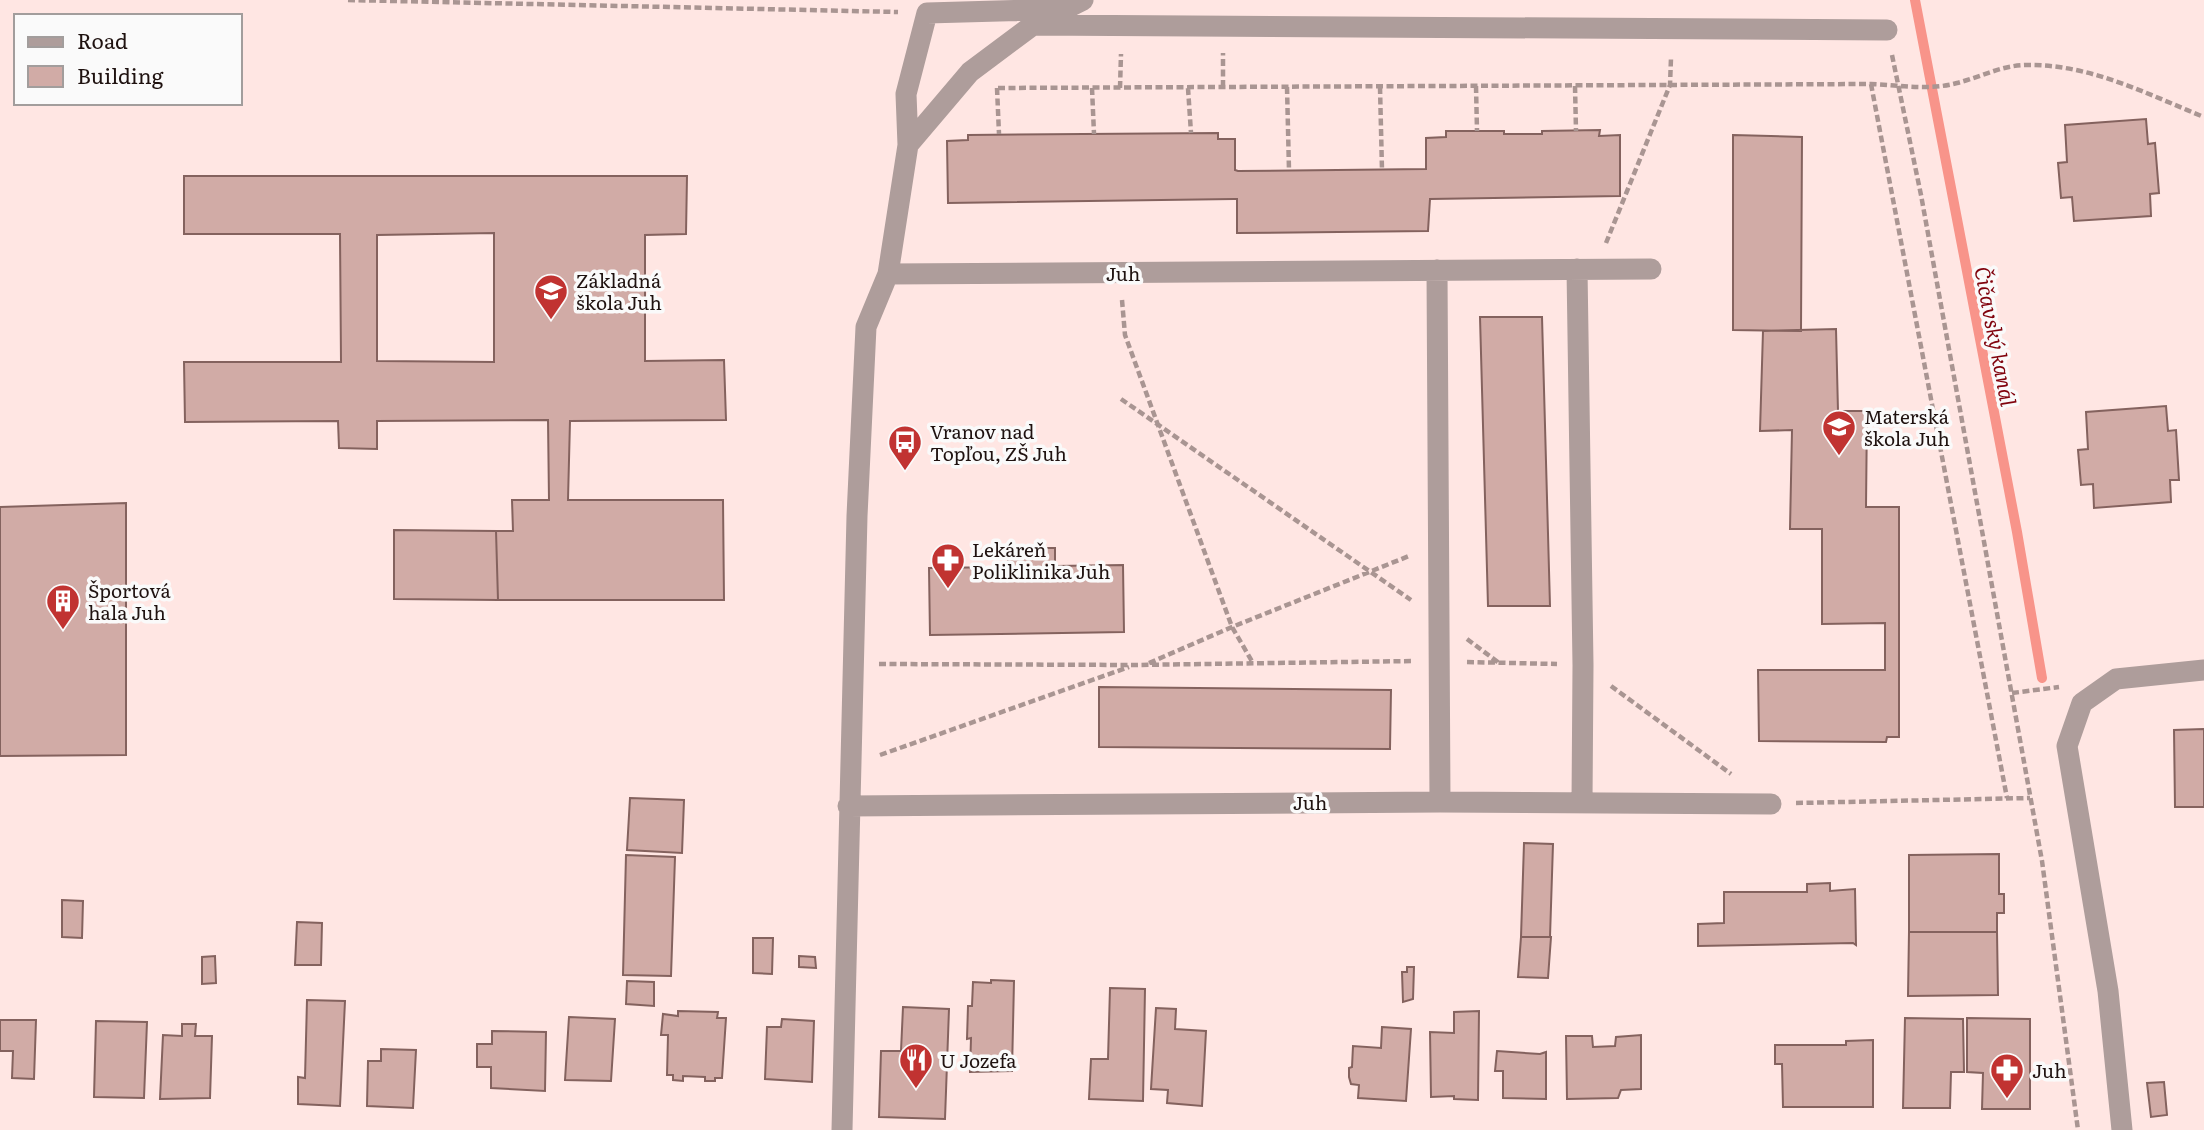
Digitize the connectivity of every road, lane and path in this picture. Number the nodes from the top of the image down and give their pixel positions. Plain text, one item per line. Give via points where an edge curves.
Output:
1 (348, 0) edge
2 (1074, 5) edge
3 (927, 13) junction
4 (1032, 25) junction
5 (1887, 30) joint
6 (1671, 49) dead end
7 (1871, 84) junction
8 (1670, 85) junction
9 (1898, 85) junction
10 (1476, 86) junction
11 (1575, 86) junction
12 (1287, 87) junction
13 (1380, 87) junction
14 (1092, 88) junction
15 (1188, 88) junction
16 (985, 89) dead end
17 (997, 89) junction
18 (2204, 117) edge
19 (1477, 131) dead end
20 (1576, 131) dead end
21 (1191, 133) dead end
22 (999, 134) dead end
23 (1094, 134) dead end
24 (908, 145) junction
25 (1289, 170) dead end
26 (1382, 170) dead end
27 (1586, 269) junction
28 (1651, 269) dead end
29 (1437, 271) junction
30 (1119, 273) junction
31 (888, 274) junction
32 (1121, 399) dead end
33 (1159, 423) junction
34 (1439, 544) junction
35 (1370, 572) junction
36 (1232, 627) junction
37 (854, 664) junction
38 (1134, 665) junction
39 (1144, 665) junction
40 (1583, 665) junction
41 (2204, 670) edge
42 (851, 770) junction
43 (2030, 797) junction
44 (2007, 798) junction
45 (1440, 802) junction
46 (1582, 803) junction
47 (1771, 804) junction
48 (848, 806) junction
49 (842, 1130) edge
50 (2078, 1130) edge
51 (2122, 1130) edge

1 - 3 path
2 - 3 street
2 - 4 street
3 - 24 street via 906,94
4 - 5 street
4 - 24 street via 970,72
5 - 9 path
6 - 8 path
7 - 8 path
7 - 9 path
7 - 44 path
8 - 11 path
8 - 27 path
9 - 18 path via 1955,84 2014,66 2068,67
9 - 43 path
10 - 11 path
10 - 13 path
10 - 19 path
11 - 20 path
12 - 13 path
12 - 15 path
12 - 25 path
13 - 26 path
14 - 15 path
14 - 17 path
14 - 23 path
15 - 21 path
16 - 17 path
17 - 22 path
24 - 31 street
27 - 28 street, Juh
27 - 29 street, Juh
27 - 40 street
29 - 30 street, Juh
29 - 34 street
30 - 31 street, Juh
30 - 33 path via 1125,335
31 - 37 street via 866,327
32 - 33 path
33 - 35 path
33 - 36 path
34 - 35 path
34 - 45 street
35 - 36 path
36 - 39 path
36 - 39 path via 1253,663
37 - 38 path
37 - 42 street
38 - 39 path
38 - 42 path via 872,757
40 - 46 street
40 - 47 path
41 - 51 street via 2116,679 2082,703 2067,746 2108,991
42 - 48 street
43 - 44 path
43 - 50 path
44 - 47 path
45 - 46 street, Juh
45 - 48 street, Juh
46 - 47 street, Juh
48 - 49 street

